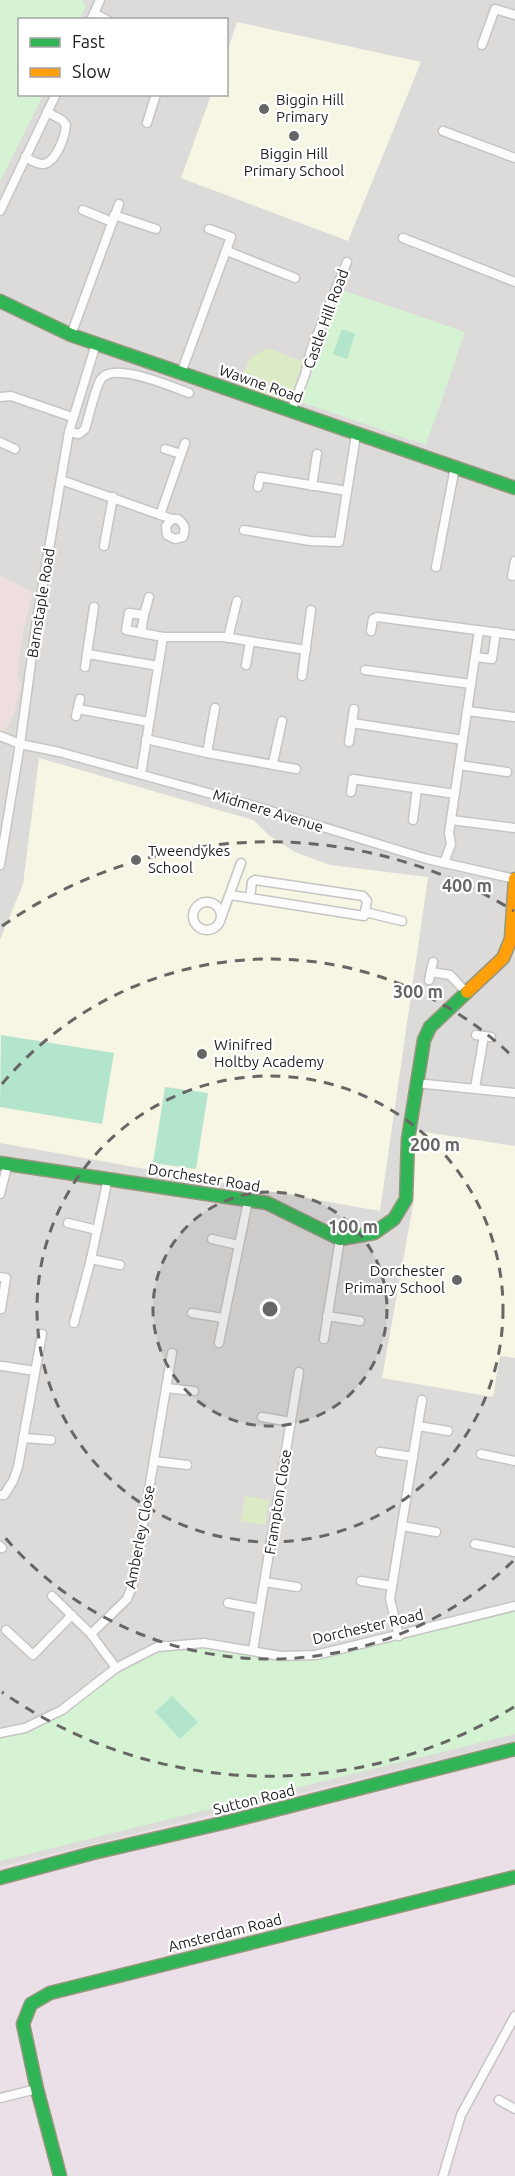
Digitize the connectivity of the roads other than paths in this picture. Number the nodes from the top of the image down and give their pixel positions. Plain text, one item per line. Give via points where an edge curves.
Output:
1 (99, 0) edge
2 (515, 15) edge
3 (93, 16) edge
4 (482, 45) dead end
5 (55, 96) edge
6 (155, 96) edge
7 (47, 112) junction
8 (147, 123) dead end
9 (443, 131) dead end
10 (25, 157) junction
11 (515, 158) edge
12 (119, 204) dead end
13 (82, 210) dead end
14 (0, 211) edge
15 (113, 219) junction
16 (156, 229) dead end
17 (208, 229) dead end
18 (403, 238) dead end
19 (227, 251) junction
20 (347, 262) dead end
21 (295, 278) dead end
22 (515, 282) edge
23 (0, 302) edge
24 (71, 335) junction
25 (96, 344) junction
26 (181, 373) junction
27 (189, 393) dead end
28 (0, 397) edge
29 (291, 411) junction
30 (72, 417) junction
31 (69, 432) junction
32 (356, 435) junction
33 (0, 442) edge
34 (185, 443) dead end
35 (15, 449) dead end
36 (165, 449) dead end
37 (181, 454) junction
38 (318, 454) dead end
39 (455, 467) junction
40 (61, 480) junction
41 (312, 486) junction
42 (258, 487) dead end
43 (515, 488) edge
44 (347, 491) junction
45 (113, 497) junction
46 (160, 515) junction
47 (172, 519) dead end
48 (244, 530) dead end
49 (104, 546) dead end
50 (515, 561) edge
51 (436, 567) dead end
52 (512, 576) dead end
53 (149, 597) dead end
54 (237, 602) dead end
55 (94, 607) dead end
56 (311, 610) dead end
57 (144, 615) junction
58 (479, 630) junction
59 (371, 631) dead end
60 (496, 632) junction
61 (141, 633) junction
62 (515, 635) edge
63 (163, 637) junction
64 (228, 638) junction
65 (250, 642) junction
66 (306, 650) junction
67 (88, 654) junction
68 (475, 657) junction
69 (246, 665) dead end
70 (158, 666) junction
71 (85, 667) dead end
72 (365, 670) dead end
73 (302, 676) dead end
74 (471, 684) junction
75 (80, 699) dead end
76 (215, 708) dead end
77 (354, 709) dead end
78 (467, 711) junction
79 (515, 717) edge
80 (282, 721) dead end
81 (149, 722) junction
82 (352, 723) junction
83 (0, 736) edge
84 (146, 739) junction
85 (463, 740) junction
86 (349, 742) dead end
87 (20, 744) junction
88 (207, 753) junction
89 (273, 763) junction
90 (459, 765) junction
91 (296, 769) dead end
92 (507, 772) dead end
93 (141, 774) junction
94 (417, 789) junction
95 (351, 792) dead end
96 (455, 794) junction
97 (413, 820) dead end
98 (451, 820) junction
99 (515, 828) edge
100 (241, 863) dead end
101 (444, 863) junction
102 (0, 865) edge
103 (515, 879) edge
104 (230, 895) junction
105 (250, 898) junction
106 (365, 912) junction
107 (221, 918) dead end
108 (402, 921) dead end
109 (513, 939) edge
110 (433, 962) dead end
111 (466, 993) junction
112 (484, 1036) dead end
113 (416, 1083) junction
114 (475, 1088) junction
115 (515, 1093) edge
116 (4, 1163) edge
117 (108, 1178) junction
118 (0, 1194) edge
119 (248, 1202) junction
120 (68, 1223) dead end
121 (97, 1230) junction
122 (212, 1239) dead end
123 (340, 1239) junction
124 (238, 1245) junction
125 (91, 1259) junction
126 (120, 1264) dead end
127 (0, 1277) edge
128 (0, 1309) edge
129 (192, 1313) dead end
130 (327, 1316) junction
131 (223, 1318) junction
132 (360, 1321) dead end
133 (74, 1323) dead end
134 (42, 1334) dead end
135 (324, 1339) dead end
136 (219, 1343) dead end
137 (172, 1353) dead end
138 (2, 1366) dead end
139 (35, 1371) junction
140 (299, 1372) dead end
141 (166, 1388) junction
142 (194, 1391) dead end
143 (421, 1400) dead end
144 (262, 1417) dead end
145 (291, 1422) junction
146 (418, 1426) junction
147 (448, 1431) dead end
148 (23, 1438) junction
149 (51, 1440) dead end
150 (380, 1452) dead end
151 (481, 1454) dead end
152 (413, 1457) junction
153 (154, 1461) junction
154 (515, 1461) edge
155 (187, 1465) dead end
156 (0, 1495) edge
157 (402, 1526) junction
158 (436, 1532) dead end
159 (476, 1544) dead end
160 (515, 1552) edge
161 (361, 1581) dead end
162 (265, 1582) junction
163 (392, 1586) junction
164 (297, 1587) dead end
165 (52, 1596) dead end
166 (228, 1603) dead end
167 (515, 1606) edge
168 (260, 1610) junction
169 (72, 1615) junction
170 (6, 1630) dead end
171 (91, 1634) junction
172 (399, 1636) junction
173 (253, 1650) junction
174 (116, 1668) junction
175 (0, 1734) edge
176 (515, 1749) edge
177 (515, 1876) edge
178 (0, 1878) edge
179 (515, 2016) edge
180 (37, 2089) junction
181 (0, 2098) edge
182 (499, 2100) dead end
183 (515, 2109) edge
184 (60, 2176) edge
185 (443, 2176) edge

1 - 3 street
2 - 4 street via 495,9
5 - 7 street
6 - 8 street
7 - 10 street
7 - 10 street via 66,125 58,148 45,164
9 - 11 street
10 - 14 street
12 - 15 street
13 - 15 street
15 - 16 street
15 - 24 street
17 - 19 street via 231,237
18 - 22 street
19 - 21 street
19 - 26 street
20 - 29 street, Castle Hill Road
23 - 24 street, Wawne Road
24 - 25 street, Wawne Road
25 - 26 street, Wawne Road
25 - 30 street, Barnstaple Road
26 - 29 street, Wawne Road
27 - 31 street via 129,373 110,373 100,380 85,429 79,434
28 - 30 street via 11,396
29 - 32 street, Wawne Road
30 - 31 street, Barnstaple Road
31 - 40 street, Barnstaple Road
32 - 39 street, Wawne Road
32 - 44 street
33 - 35 street
34 - 37 street
36 - 37 street
37 - 46 street
38 - 41 street
39 - 43 street, Wawne Road
39 - 51 street
40 - 45 street
40 - 87 street, Barnstaple Road
41 - 42 street via 260,477
41 - 44 street
44 - 48 street via 339,542 310,542
45 - 46 street
45 - 49 street
46 - 47 street
50 - 52 street
53 - 57 street
54 - 64 street
55 - 67 street
56 - 66 street
57 - 61 street
57 - 61 street via 129,613 127,621 126,630
58 - 59 street via 377,617
58 - 60 street
58 - 68 street
60 - 62 street
60 - 68 street via 492,659
61 - 63 street
63 - 64 street
63 - 70 street
64 - 65 street
65 - 66 street
65 - 69 street
66 - 73 street
67 - 70 street
67 - 71 street
68 - 74 street
70 - 81 street
72 - 74 street
74 - 78 street
75 - 81 street via 77,712
76 - 88 street
77 - 82 street
78 - 79 street
78 - 85 street
80 - 89 street
81 - 84 street
82 - 85 street
82 - 86 street
83 - 87 street, Midmere Avenue
84 - 88 street
84 - 93 street
85 - 90 street
87 - 93 street, Midmere Avenue
87 - 102 street, Barnstaple Road
88 - 89 street
89 - 91 street
90 - 92 street
90 - 96 street
93 - 101 street, Midmere Avenue
94 - 95 street via 353,779
94 - 96 street
94 - 97 street
96 - 98 street
98 - 99 street
98 - 101 street via 451,844
100 - 104 street
101 - 103 street, Midmere Avenue
103 - 109 street
104 - 105 street
104 - 107 street
105 - 106 street via 364,916
105 - 106 street via 255,880 363,896 367,901
106 - 108 street
109 - 111 street via 503,958
110 - 111 street via 430,976 450,975
111 - 113 street via 430,1027 423,1040
112 - 114 street
113 - 114 street
113 - 123 street via 408,1139 406,1199 389,1223 374,1233
114 - 115 street
116 - 117 street, Dorchester Road
116 - 118 street
117 - 119 street, Dorchester Road
117 - 121 street
119 - 123 street, Dorchester Road via 267,1203
119 - 124 street
120 - 121 street
121 - 125 street
122 - 124 street
123 - 130 street
124 - 131 street
125 - 126 street
125 - 133 street
127 - 128 street via 6,1278
129 - 131 street
130 - 132 street
130 - 135 street
131 - 136 street
134 - 139 street
137 - 141 street, Amberley Close
138 - 139 street
139 - 148 street
140 - 145 street, Frampton Close
141 - 142 street
141 - 153 street, Amberley Close
143 - 146 street
144 - 145 street
145 - 162 street, Frampton Close
146 - 147 street
146 - 152 street
148 - 149 street
148 - 156 street via 13,1481
150 - 152 street
151 - 154 street
152 - 157 street
153 - 155 street
153 - 171 street, Amberley Close via 133,1584 127,1599
157 - 158 street
157 - 163 street
159 - 160 street
161 - 163 street
162 - 164 street
162 - 168 street, Frampton Close
163 - 172 street via 390,1599
165 - 169 street
166 - 168 street
167 - 172 street, Dorchester Road
168 - 173 street, Frampton Close
169 - 170 street via 33,1655
169 - 171 street
171 - 174 street
172 - 173 street, Dorchester Road via 316,1655 281,1656
173 - 174 street, Dorchester Road via 204,1643 177,1644 157,1647
174 - 175 street, Dorchester Road via 62,1710 25,1728
176 - 178 street, Sutton Road
177 - 180 street, Amsterdam Road via 50,1993 31,2004 23,2024
179 - 185 street via 461,2115
180 - 181 street
180 - 184 street, Amsterdam Road
182 - 183 street

